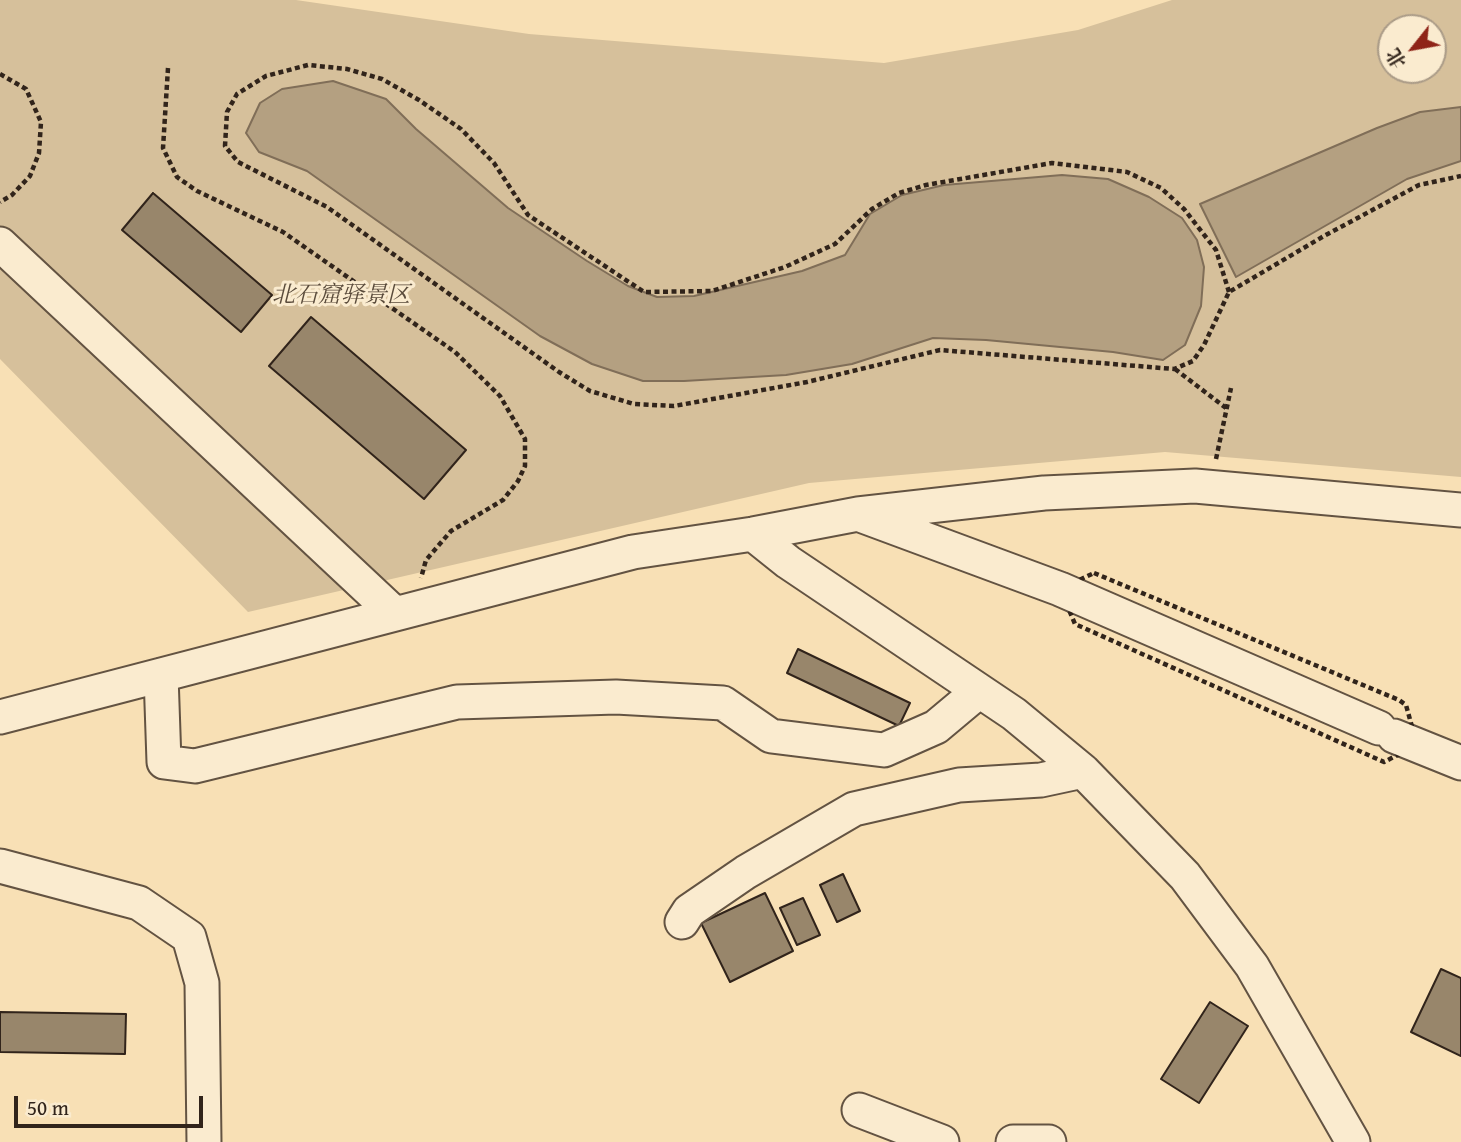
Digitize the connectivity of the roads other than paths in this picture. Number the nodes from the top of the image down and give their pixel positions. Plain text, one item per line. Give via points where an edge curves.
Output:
1 (0, 244) edge
2 (1461, 510) edge
3 (858, 514) junction
4 (752, 534) junction
5 (409, 610) junction
6 (161, 675) junction
7 (979, 691) junction
8 (0, 717) edge
9 (1461, 763) edge
10 (1083, 771) junction
11 (0, 866) edge
12 (682, 922) dead end
13 (859, 1110) dead end
14 (1339, 1139) edge
15 (204, 1142) edge
16 (942, 1142) edge
17 (1013, 1142) edge
18 (1049, 1142) edge

1 - 5 street
2 - 3 street via 1195,486 1044,493
3 - 4 street
3 - 9 street via 1060,589
4 - 5 street via 633,552
4 - 7 street
5 - 6 street
6 - 7 street via 164,762 195,766 457,702 616,697 723,703 771,736 884,750 936,727
6 - 8 street
7 - 10 street
10 - 12 street via 1041,780 959,785 854,809 746,872 689,911
10 - 14 street via 1185,876 1252,966
11 - 15 street via 139,903 189,937 202,983
13 - 16 street
17 - 18 street

